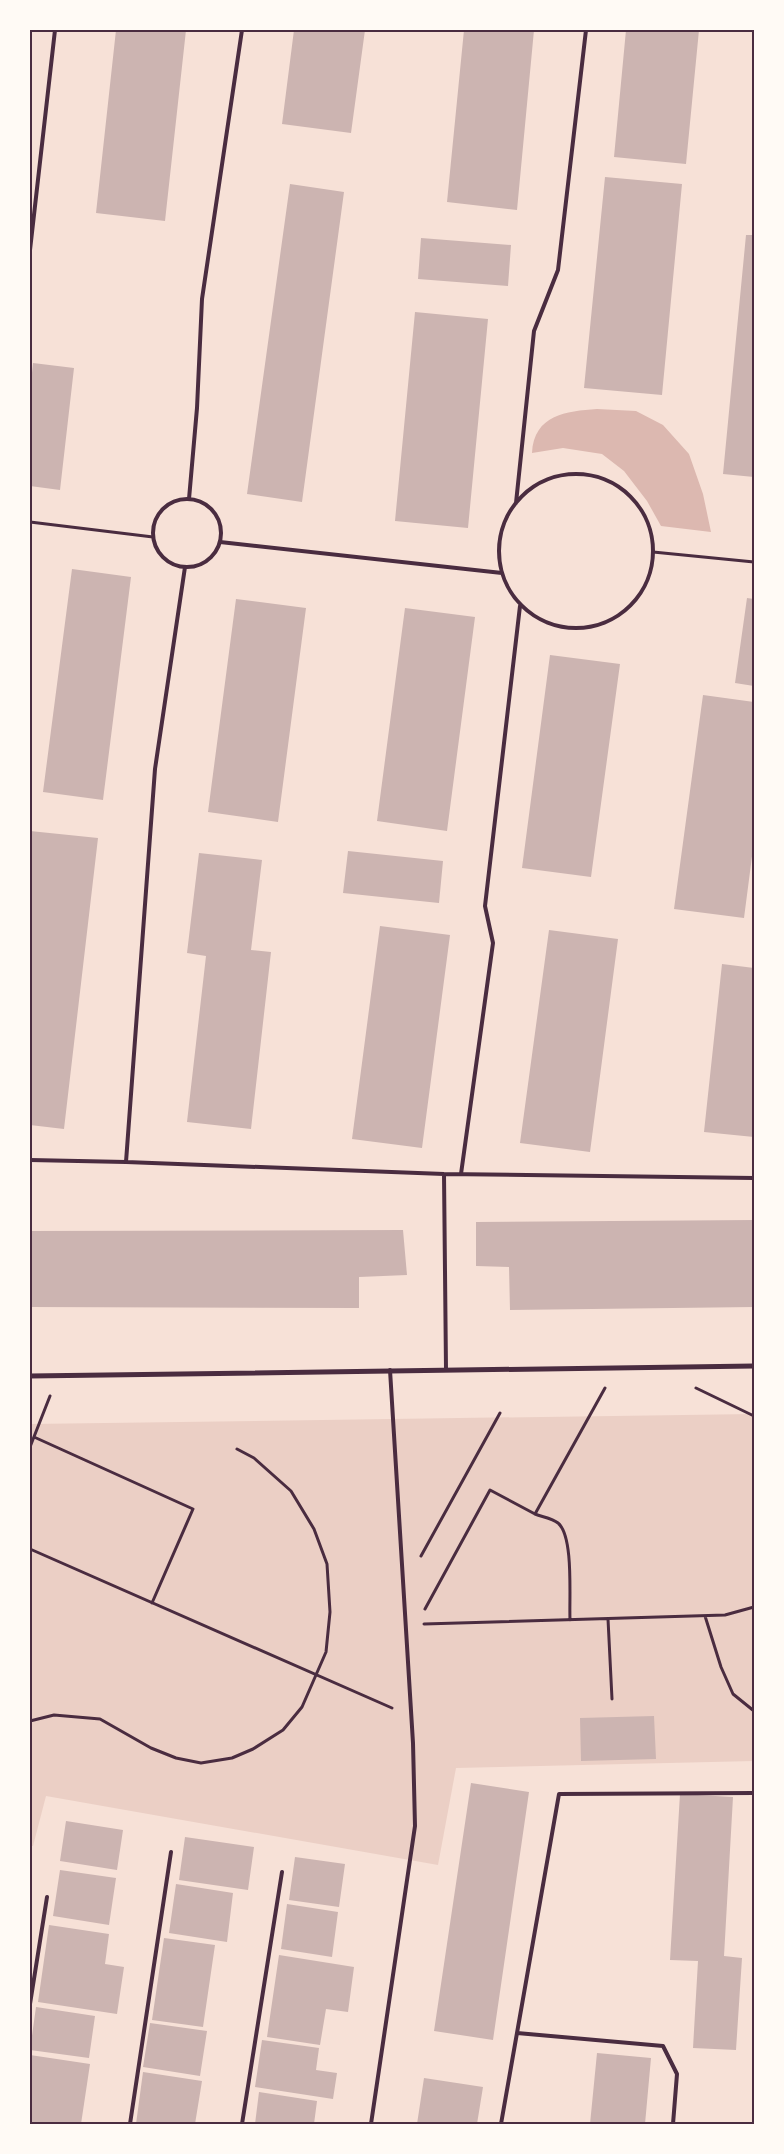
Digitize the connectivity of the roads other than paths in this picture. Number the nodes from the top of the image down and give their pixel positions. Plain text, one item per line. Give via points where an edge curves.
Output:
1 (54, 30) edge
2 (242, 30) edge
3 (586, 30) edge
4 (30, 250) edge
5 (190, 499) junction
6 (516, 503) junction
7 (220, 542) junction
8 (184, 567) junction
9 (502, 572) junction
10 (520, 606) junction
11 (30, 1160) edge
12 (126, 1162) junction
13 (444, 1174) junction
14 (461, 1174) junction
15 (754, 1178) edge
16 (754, 1366) edge
17 (390, 1369) junction
18 (446, 1369) junction
19 (30, 1376) edge
20 (754, 1793) edge
21 (171, 1852) dead end
22 (282, 1872) dead end
23 (47, 1897) dead end
24 (30, 2004) edge
25 (517, 2033) junction
26 (130, 2124) edge
27 (242, 2124) edge
28 (372, 2124) edge
29 (501, 2124) edge
30 (673, 2124) edge

1 - 4 lane
2 - 5 lane via 202,299
3 - 6 lane via 558,270 534,331
5 - 7 lane via 211,509 221,530
5 - 8 lane via 167,506 154,525 153,537 163,558
6 - 9 lane via 508,512 499,535 498,560
6 - 10 lane via 524,492 546,479 570,473 595,476 618,486 637,504 649,526 654,552 649,578 636,601 616,618 592,627 566,629 541,621
7 - 8 lane via 206,561
7 - 9 lane
8 - 12 lane via 155,769
9 - 10 lane via 506,585
10 - 14 lane via 485,906 493,943
11 - 12 lane
12 - 13 lane
13 - 14 lane
13 - 18 lane
14 - 15 lane
16 - 18 street
17 - 18 street
17 - 19 street
17 - 28 lane via 415,1826
20 - 25 lane via 560,1794
21 - 26 lane
22 - 27 lane
23 - 24 lane
25 - 29 lane
25 - 30 lane via 664,2046 677,2074

